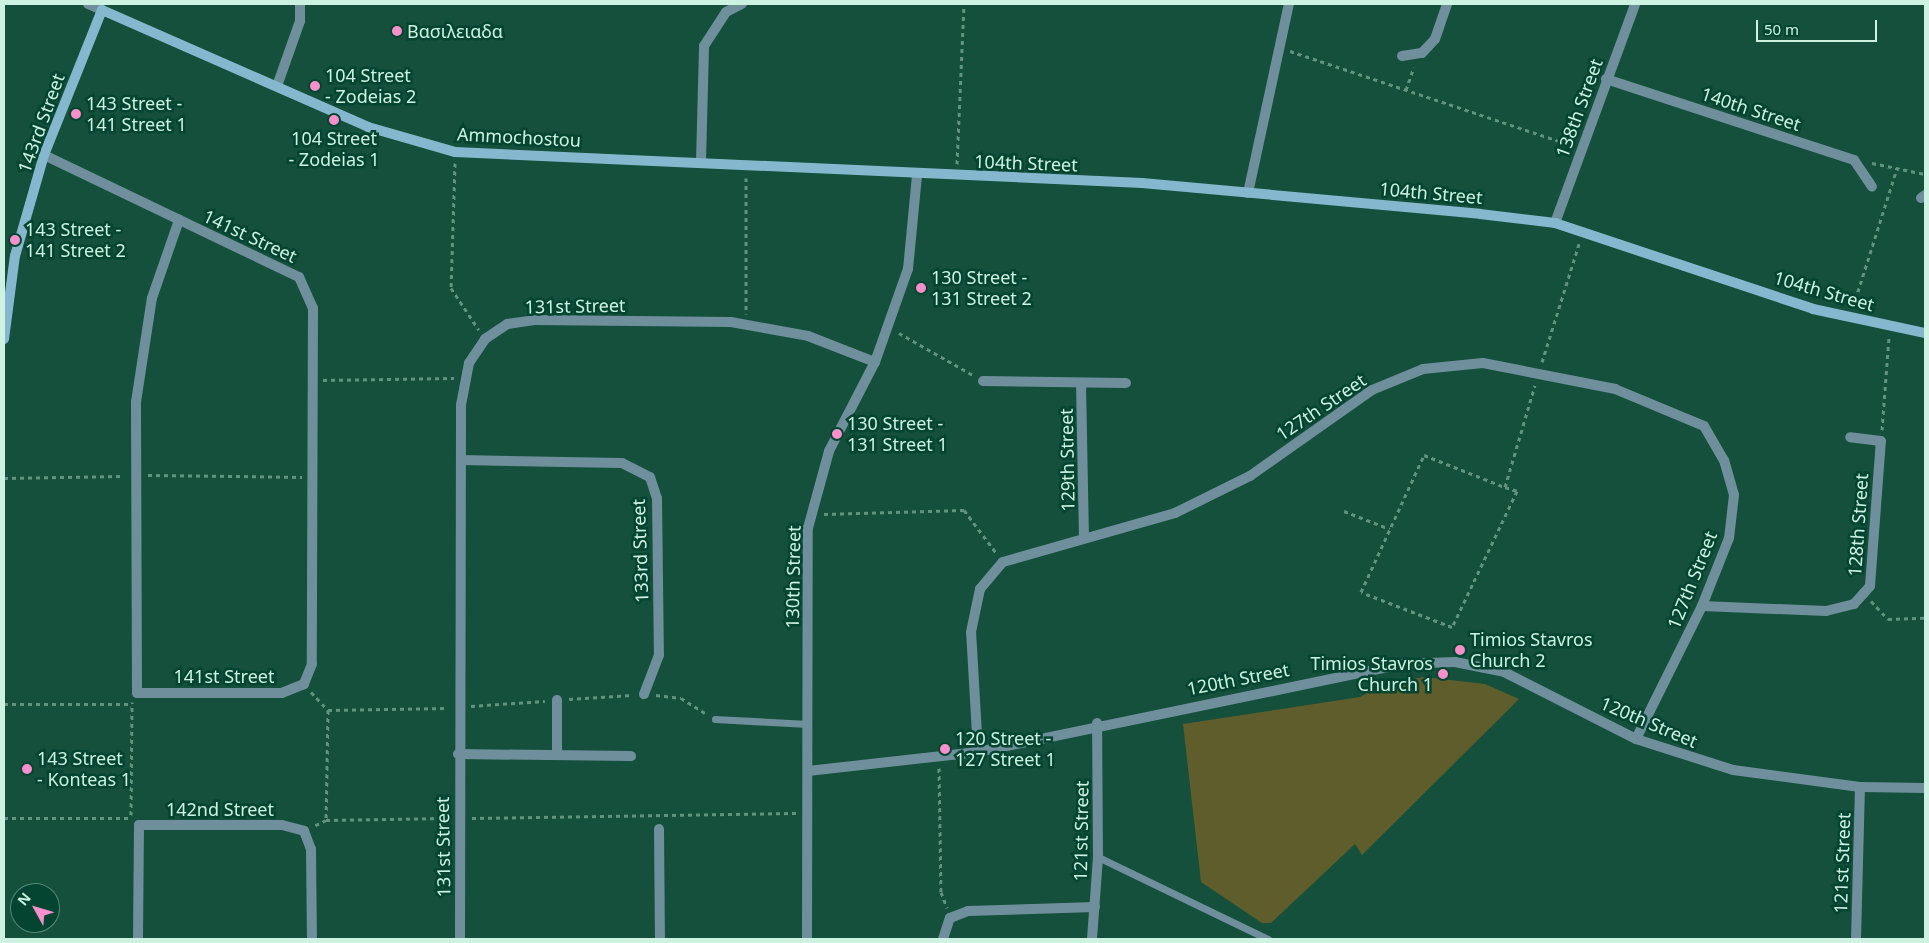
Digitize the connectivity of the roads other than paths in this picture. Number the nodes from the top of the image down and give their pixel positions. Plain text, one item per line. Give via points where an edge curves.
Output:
1 (88, 4) edge
2 (300, 4) edge
3 (742, 4) edge
4 (1289, 4) edge
5 (1448, 4) edge
6 (1635, 4) edge
7 (102, 10) junction
8 (1402, 56) dead end
9 (1606, 79) junction
10 (277, 86) junction
11 (44, 155) junction
12 (701, 162) junction
13 (917, 176) junction
14 (1872, 188) dead end
15 (1248, 193) junction
16 (179, 220) junction
17 (1555, 223) junction
18 (1925, 333) edge
19 (4, 339) edge
20 (876, 362) junction
21 (983, 381) road end
22 (1081, 383) junction
23 (1126, 383) dead end
24 (1850, 437) dead end
25 (461, 460) junction
26 (1084, 536) junction
27 (1702, 606) junction
28 (644, 694) road end
29 (557, 700) road end
30 (715, 719) road end
31 (1098, 723) junction
32 (808, 724) junction
33 (1636, 739) junction
34 (978, 752) junction
35 (458, 754) junction
36 (557, 754) junction
37 (631, 756) dead end
38 (808, 771) junction
39 (1860, 787) junction
40 (1925, 788) edge
41 (659, 829) dead end
42 (1098, 858) junction
43 (1095, 907) junction
44 (138, 939) edge
45 (312, 939) edge
46 (460, 939) edge
47 (660, 939) edge
48 (808, 939) edge
49 (943, 939) edge
50 (1092, 939) edge
51 (1268, 939) edge
52 (1856, 939) edge

1 - 7 street, Ammochostou
2 - 10 street via 300,21
3 - 12 street via 726,12 704,46
4 - 15 street
5 - 8 street via 1435,39 1418,53
6 - 9 street, 138th Street
7 - 10 street, Ammochostou
7 - 11 street, 143rd Street
9 - 14 street, 140th Street via 1854,160
9 - 17 street, 138th Street
10 - 12 street, Ammochostou via 368,127 455,152
11 - 16 street, 141st Street
11 - 19 street, 143rd Street via 15,256
12 - 13 street, Ammochostou via 746,162
13 - 15 street, 104th Street via 1142,183
13 - 20 street, 130th Street via 908,269
15 - 17 street, 104th Street
16 - 16 street, 141st Street via 299,277 313,308 312,664 304,684 282,693 136,693 136,402 152,298
17 - 18 street, 104th Street via 1850,317
20 - 25 street, 131st Street via 808,336 746,325 535,320 507,324 485,339 469,363 461,405
20 - 32 street, 130th Street via 829,451 808,528
21 - 22 street, 129th Street
22 - 23 street, 129th Street
22 - 26 street, 129th Street
24 - 27 street, 128th Street via 1881,441 1870,586 1864,593 1854,604 1826,611
25 - 28 street, 133rd Street via 622,464 650,477 657,498 659,655
25 - 35 street, 131st Street
26 - 27 street, 127th Street via 1175,513 1250,476 1372,390 1423,369 1483,363 1615,389 1704,426 1724,460 1734,495 1729,538
26 - 34 street, 127th Street via 1003,562 980,589 971,632
27 - 33 street, 127th Street
29 - 36 street
30 - 32 lane
31 - 33 street, 120th Street via 1402,664 1456,662 1504,672
31 - 34 street, 120th Street
31 - 42 street, 121st Street
32 - 38 street, 130th Street
33 - 39 street, 120th Street via 1733,770
34 - 38 street, 120th Street
35 - 36 street
35 - 46 street, 131st Street
36 - 37 street
38 - 48 street, 130th Street
39 - 40 street, 120th Street
39 - 52 street, 121st Street
41 - 47 street
42 - 43 street, 121st Street
42 - 51 lane
43 - 49 street via 968,911 950,918
43 - 50 street, 121st Street
44 - 45 street, 142nd Street via 135,822 282,825 304,831 312,848

